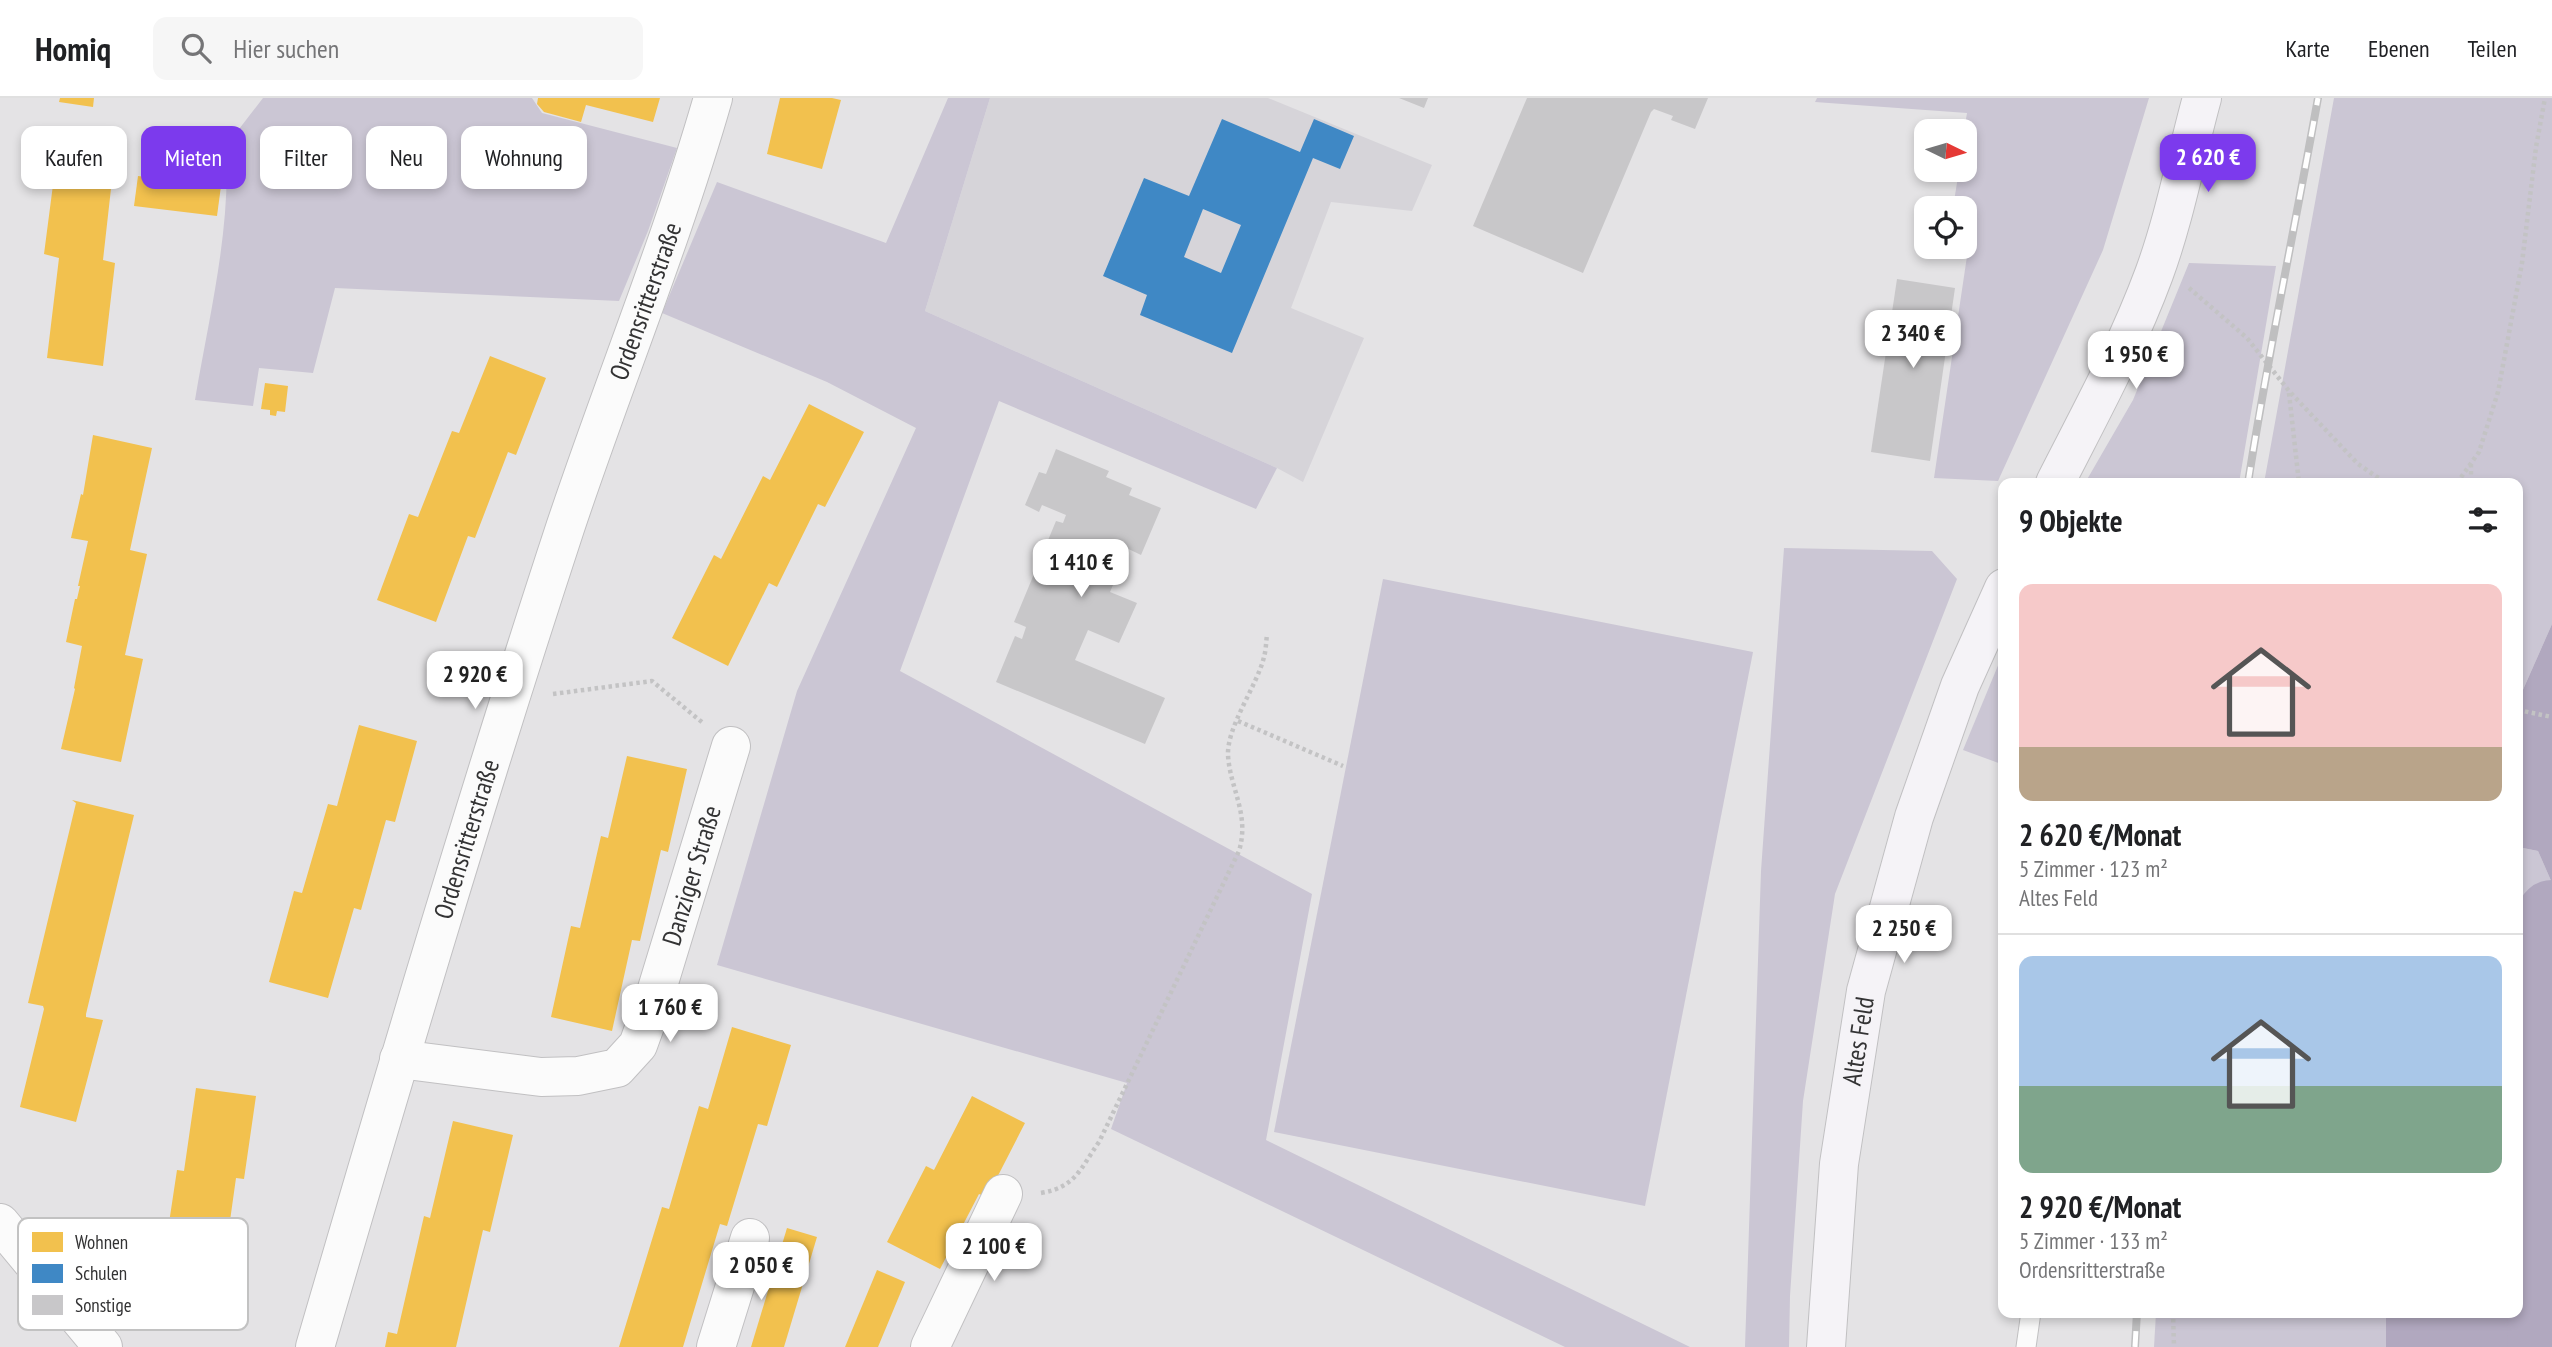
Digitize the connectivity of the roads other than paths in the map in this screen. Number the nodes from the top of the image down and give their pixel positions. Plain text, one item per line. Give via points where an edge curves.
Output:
1 (713, 98) edge
2 (2202, 98) edge
3 (2058, 478) edge
4 (1998, 601) edge
5 (731, 746) road end
6 (399, 1059) junction
7 (1003, 1194) road end
8 (0, 1223) edge
9 (750, 1238) dead end
10 (18, 1245) edge
11 (2030, 1318) edge
12 (89, 1330) edge
13 (103, 1347) edge
14 (314, 1347) edge
15 (716, 1347) edge
16 (930, 1347) edge
17 (1826, 1347) edge
18 (2026, 1347) edge

1 - 6 street, Ordensritterstraße via 509,700
2 - 3 main road via 2155,272 2124,349
4 - 17 main road, Altes Feld via 1960,686 1914,817 1866,991 1839,1164
5 - 6 street, Danziger Straße via 650,1012 638,1045 617,1068 541,1077
6 - 14 street, Ordensritterstraße
7 - 16 street
8 - 10 street
9 - 15 street
11 - 18 lane
12 - 13 street

